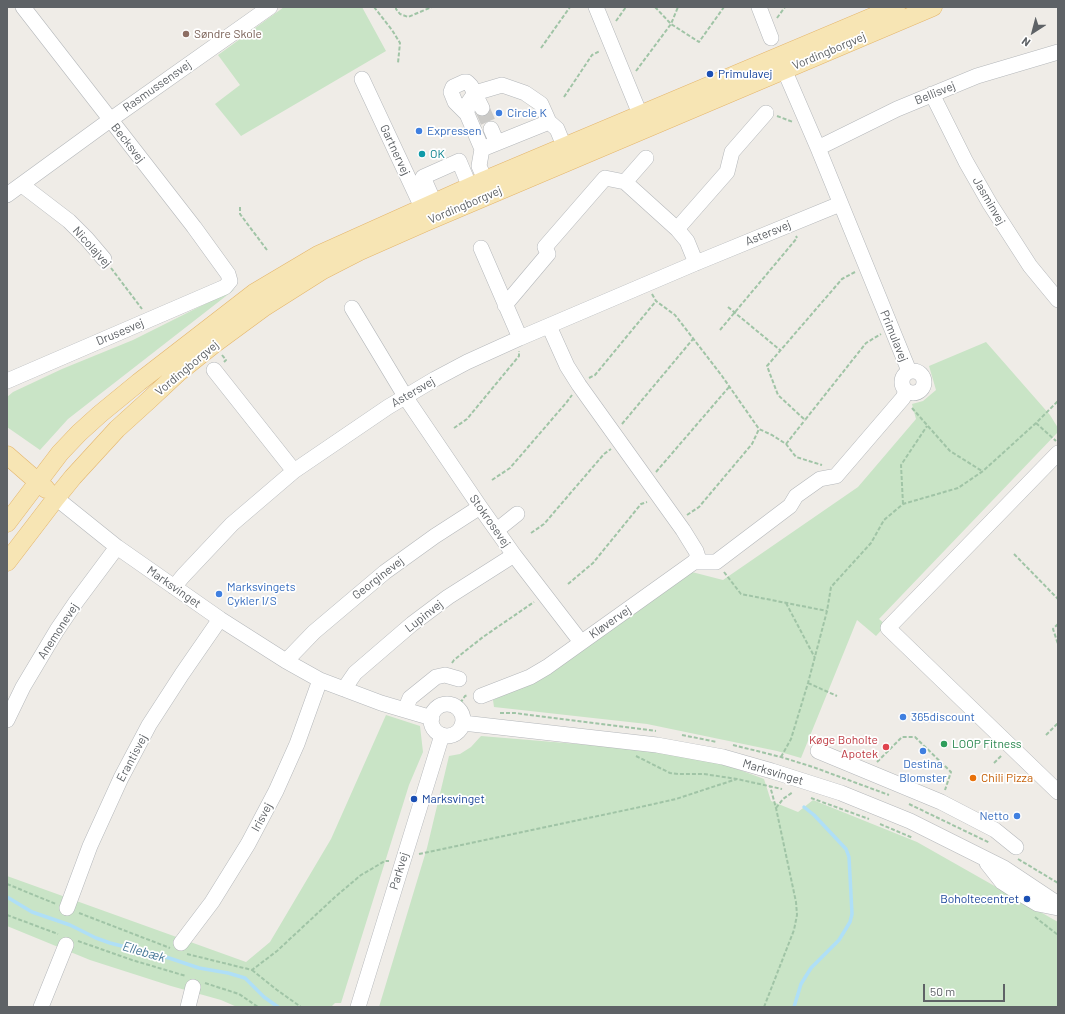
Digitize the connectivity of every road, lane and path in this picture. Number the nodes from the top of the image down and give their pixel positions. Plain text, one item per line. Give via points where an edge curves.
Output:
1 (23, 7) edge
2 (270, 7) edge
3 (374, 7) edge
4 (396, 7) edge
5 (432, 7) edge
6 (570, 7) edge
7 (596, 7) edge
8 (655, 7) edge
9 (678, 7) edge
10 (724, 7) edge
11 (758, 7) edge
12 (896, 7) edge
13 (933, 7) edge
14 (671, 24) junction
15 (771, 38) dead end
16 (611, 44) junction
17 (541, 48) dead end
18 (1058, 52) edge
19 (398, 63) dead end
20 (781, 63) junction
21 (362, 79) dead end
22 (627, 83) junction
23 (476, 93) junction
24 (932, 94) junction
25 (564, 96) dead end
26 (482, 108) tunnel mouth
27 (766, 113) joint
28 (467, 114) junction
29 (110, 120) junction
30 (806, 121) junction
31 (549, 122) junction
32 (643, 122) junction
33 (491, 129) tunnel mouth
34 (497, 143) junction
35 (564, 146) junction
36 (818, 148) junction
37 (482, 149) junction
38 (646, 158) dead end
39 (625, 182) junction
40 (13, 188) edge
41 (481, 190) junction
42 (840, 204) junction
43 (240, 207) dead end
44 (428, 210) junction
45 (793, 223) junction
46 (677, 229) junction
47 (481, 248) dead end
48 (267, 250) dead end
49 (104, 259) joint
50 (696, 263) junction
51 (866, 266) junction
52 (230, 281) joint
53 (647, 284) junction
54 (1058, 300) edge
55 (656, 301) junction
56 (506, 305) junction
57 (728, 307) dead end
58 (352, 308) dead end
59 (735, 313) junction
60 (151, 319) junction
61 (549, 326) junction
62 (891, 329) junction
63 (720, 330) dead end
64 (520, 338) junction
65 (693, 339) junction
66 (780, 350) junction
67 (214, 370) dead end
68 (7, 381) edge
69 (579, 385) junction
70 (729, 387) junction
71 (905, 395) junction
72 (406, 397) junction
73 (1058, 401) edge
74 (805, 420) junction
75 (1036, 423) junction
76 (927, 426) junction
77 (454, 428) dead end
78 (759, 429) junction
79 (617, 438) junction
80 (1058, 443) edge
81 (786, 444) junction
82 (1058, 453) edge
83 (7, 455) edge
84 (294, 471) junction
85 (983, 471) junction
86 (836, 476) junction
87 (647, 478) junction
88 (492, 480) dead end
89 (37, 482) junction
90 (659, 496) junction
91 (56, 498) junction
92 (903, 504) junction
93 (480, 507) junction
94 (517, 514) dead end
95 (678, 521) junction
96 (7, 522) edge
97 (497, 530) junction
98 (531, 533) dead end
99 (118, 547) junction
100 (1014, 554) dead end
101 (514, 555) junction
102 (7, 562) edge
103 (694, 562) junction
104 (716, 562) junction
105 (568, 584) dead end
106 (174, 587) junction
107 (545, 594) junction
108 (1058, 598) edge
109 (786, 603) junction
110 (827, 611) junction
111 (220, 619) junction
112 (1058, 624) edge
113 (581, 642) junction
114 (1058, 644) edge
115 (815, 658) junction
116 (286, 661) junction
117 (452, 677) joint
118 (320, 680) junction
119 (808, 683) junction
120 (344, 689) junction
121 (481, 696) dead end
122 (837, 696) dead end
123 (405, 710) junction
124 (432, 718) junction
125 (7, 720) edge
126 (463, 723) junction
127 (1058, 723) edge
128 (442, 735) junction
129 (1046, 735) dead end
130 (818, 751) dead end
131 (634, 755) dead end
132 (781, 757) dead end
133 (868, 772) junction
134 (737, 779) junction
135 (770, 786) junction
136 (1058, 792) edge
137 (808, 797) dead end
138 (941, 802) junction
139 (776, 808) junction
140 (873, 821) dead end
141 (879, 824) dead end
142 (920, 841) dead end
143 (1016, 847) dead end
144 (982, 857) junction
145 (403, 858) junction
146 (7, 884) edge
147 (1058, 904) edge
148 (67, 908) junction
149 (1058, 908) edge
150 (1030, 913) dead end
151 (7, 915) edge
152 (1058, 935) edge
153 (69, 941) junction
154 (180, 949) junction
155 (252, 970) junction
156 (195, 982) junction
157 (41, 1007) edge
158 (188, 1007) edge
159 (258, 1007) edge
160 (301, 1007) edge
161 (358, 1007) edge
162 (764, 1007) edge

1 - 29 street, Becksvej
2 - 29 street, Rasmussensvej
3 - 19 path via 400,43
4 - 5 path via 400,14 408,17
6 - 17 path
7 - 16 street
8 - 14 path
9 - 14 path
10 - 14 path via 699,42
11 - 15 street
12 - 20 main road, Vordingborgvej
13 - 20 main road, Vordingborgvej
14 - 22 path
16 - 22 street
16 - 25 path via 592,55
18 - 24 street, Bellisvej via 977,76
20 - 30 street, Primulavej
20 - 32 main road, Vordingborgvej
21 - 44 street, Gartnervej
22 - 32 street
23 - 26 street
23 - 28 street via 468,104
23 - 28 street via 467,82 451,89 455,102
23 - 31 street via 502,85 525,92 541,104
24 - 36 street, Bellisvej
24 - 54 street, Jasminvej via 990,204 1030,266
27 - 30 path via 798,124
27 - 46 street via 732,152 727,172
28 - 37 street
29 - 40 street, Rasmussensvej
29 - 52 street, Becksvej via 194,227 228,274
30 - 36 street, Primulavej
31 - 34 street
31 - 35 street via 557,130
32 - 35 main road, Vordingborgvej
32 - 41 main road, Vordingborgvej
33 - 34 street
34 - 37 street
35 - 41 main road, Vordingborgvej
36 - 42 street, Primulavej
37 - 41 street via 479,166
38 - 39 street
39 - 46 street
39 - 56 street via 605,178 545,247 548,254
40 - 49 street, Nicolajvej via 69,221
41 - 44 main road, Vordingborgvej
41 - 44 street via 459,161 423,177
42 - 45 street, Astersvej
42 - 51 street, Primulavej
43 - 48 path via 240,214
44 - 89 main road, Vordingborgvej via 318,255 254,293 100,414 60,453
44 - 91 main road, Vordingborgvej via 323,270 263,308 214,344 179,372 118,429
45 - 50 street, Astersvej
45 - 59 path via 797,238
46 - 50 street via 687,241
47 - 56 street
49 - 60 path, Nicolajvej
50 - 53 street, Astersvej
51 - 62 street, Primulavej
51 - 66 path via 842,279
52 - 60 street, Drusesvej via 225,287
53 - 55 path
53 - 61 street, Astersvej
55 - 65 path via 675,315
55 - 69 path via 595,375
56 - 64 street
57 - 59 path
58 - 72 street, Stokrosevej
59 - 63 path
59 - 66 path
60 - 68 street, Drusesvej
61 - 64 street, Astersvej
61 - 69 street via 567,366
62 - 71 street, Primulavej via 909,371 901,382
62 - 74 path via 866,343
64 - 72 street, Astersvej via 467,362
64 - 77 path via 519,356 467,419
65 - 70 path
65 - 79 path
66 - 74 path via 767,366 778,395
67 - 84 street
69 - 79 street
69 - 88 path via 510,468
70 - 78 path
70 - 87 path via 659,469
71 - 76 path
71 - 86 street
72 - 84 street, Astersvej
72 - 93 street, Stokrosevej
73 - 75 path
74 - 81 path
75 - 80 path
75 - 85 path
76 - 85 path via 950,451
76 - 92 path via 901,465
78 - 81 path
78 - 95 path via 752,444 699,506
79 - 87 street
79 - 98 path via 544,524
81 - 86 path via 796,457 820,464
82 - 136 street via 888,628
83 - 89 main road
84 - 106 street, Astersvej via 232,524
85 - 92 path via 958,488
86 - 104 street via 820,479 796,496 790,506
87 - 90 street
89 - 91 main road
89 - 96 main road, Vordingborgvej
90 - 95 street
90 - 105 path via 641,504 593,563
91 - 99 street, Marksvinget
91 - 102 main road, Vordingborgvej
92 - 110 path via 884,520 871,543 831,587
93 - 97 street, Stokrosevej
93 - 116 street, Georginevej via 385,572 314,632
94 - 97 street
95 - 103 street via 696,551 698,557
97 - 101 street, Stokrosevej
99 - 106 street, Marksvinget
99 - 125 street, Anemonevej via 57,630
100 - 108 path
101 - 107 street, Stokrosevej
101 - 120 street, Lupinvej via 448,597 412,624 355,673
103 - 104 street
103 - 113 street, Kløvervej
104 - 109 path via 741,594
106 - 111 street, Marksvinget
107 - 113 street, Stokrosevej
107 - 117 path via 454,660
109 - 110 path
109 - 115 path
110 - 115 path
111 - 116 street, Marksvinget
111 - 148 street, Erantisvej via 182,674 124,772 90,846
112 - 114 path via 1053,629
113 - 121 street, Kløvervej via 530,677
115 - 119 path
116 - 118 street, Marksvinget
117 - 123 street via 436,677 410,698
118 - 120 street, Marksvinget
118 - 154 street, Irisvej via 297,744 276,791 219,890
119 - 122 path
119 - 132 path via 791,739
120 - 123 street, Marksvinget
123 - 124 street, Marksvinget
124 - 126 street via 436,710 448,704 459,710
124 - 128 street via 435,730
126 - 128 street via 455,734
126 - 144 street, Marksvinget via 656,745 723,757 841,793 910,821
127 - 129 path
128 - 145 street, Parkvej
130 - 133 street
131 - 134 path via 670,773 704,774
133 - 138 street
133 - 138 path via 902,737 915,737 951,772
134 - 135 path
134 - 145 path via 670,800
135 - 139 path
135 - 139 path via 793,792
137 - 140 path
138 - 143 street via 995,830
139 - 162 path via 797,915 794,930
141 - 142 path
144 - 147 street, Marksvinget via 1004,868
144 - 149 street via 1002,882 1038,904
145 - 155 path via 385,861 361,875 277,951
145 - 161 street, Parkvej
146 - 148 path
148 - 154 path
150 - 152 path
151 - 153 path
153 - 156 path
153 - 157 street
154 - 155 path
155 - 160 path
156 - 158 street
156 - 159 path via 239,994

